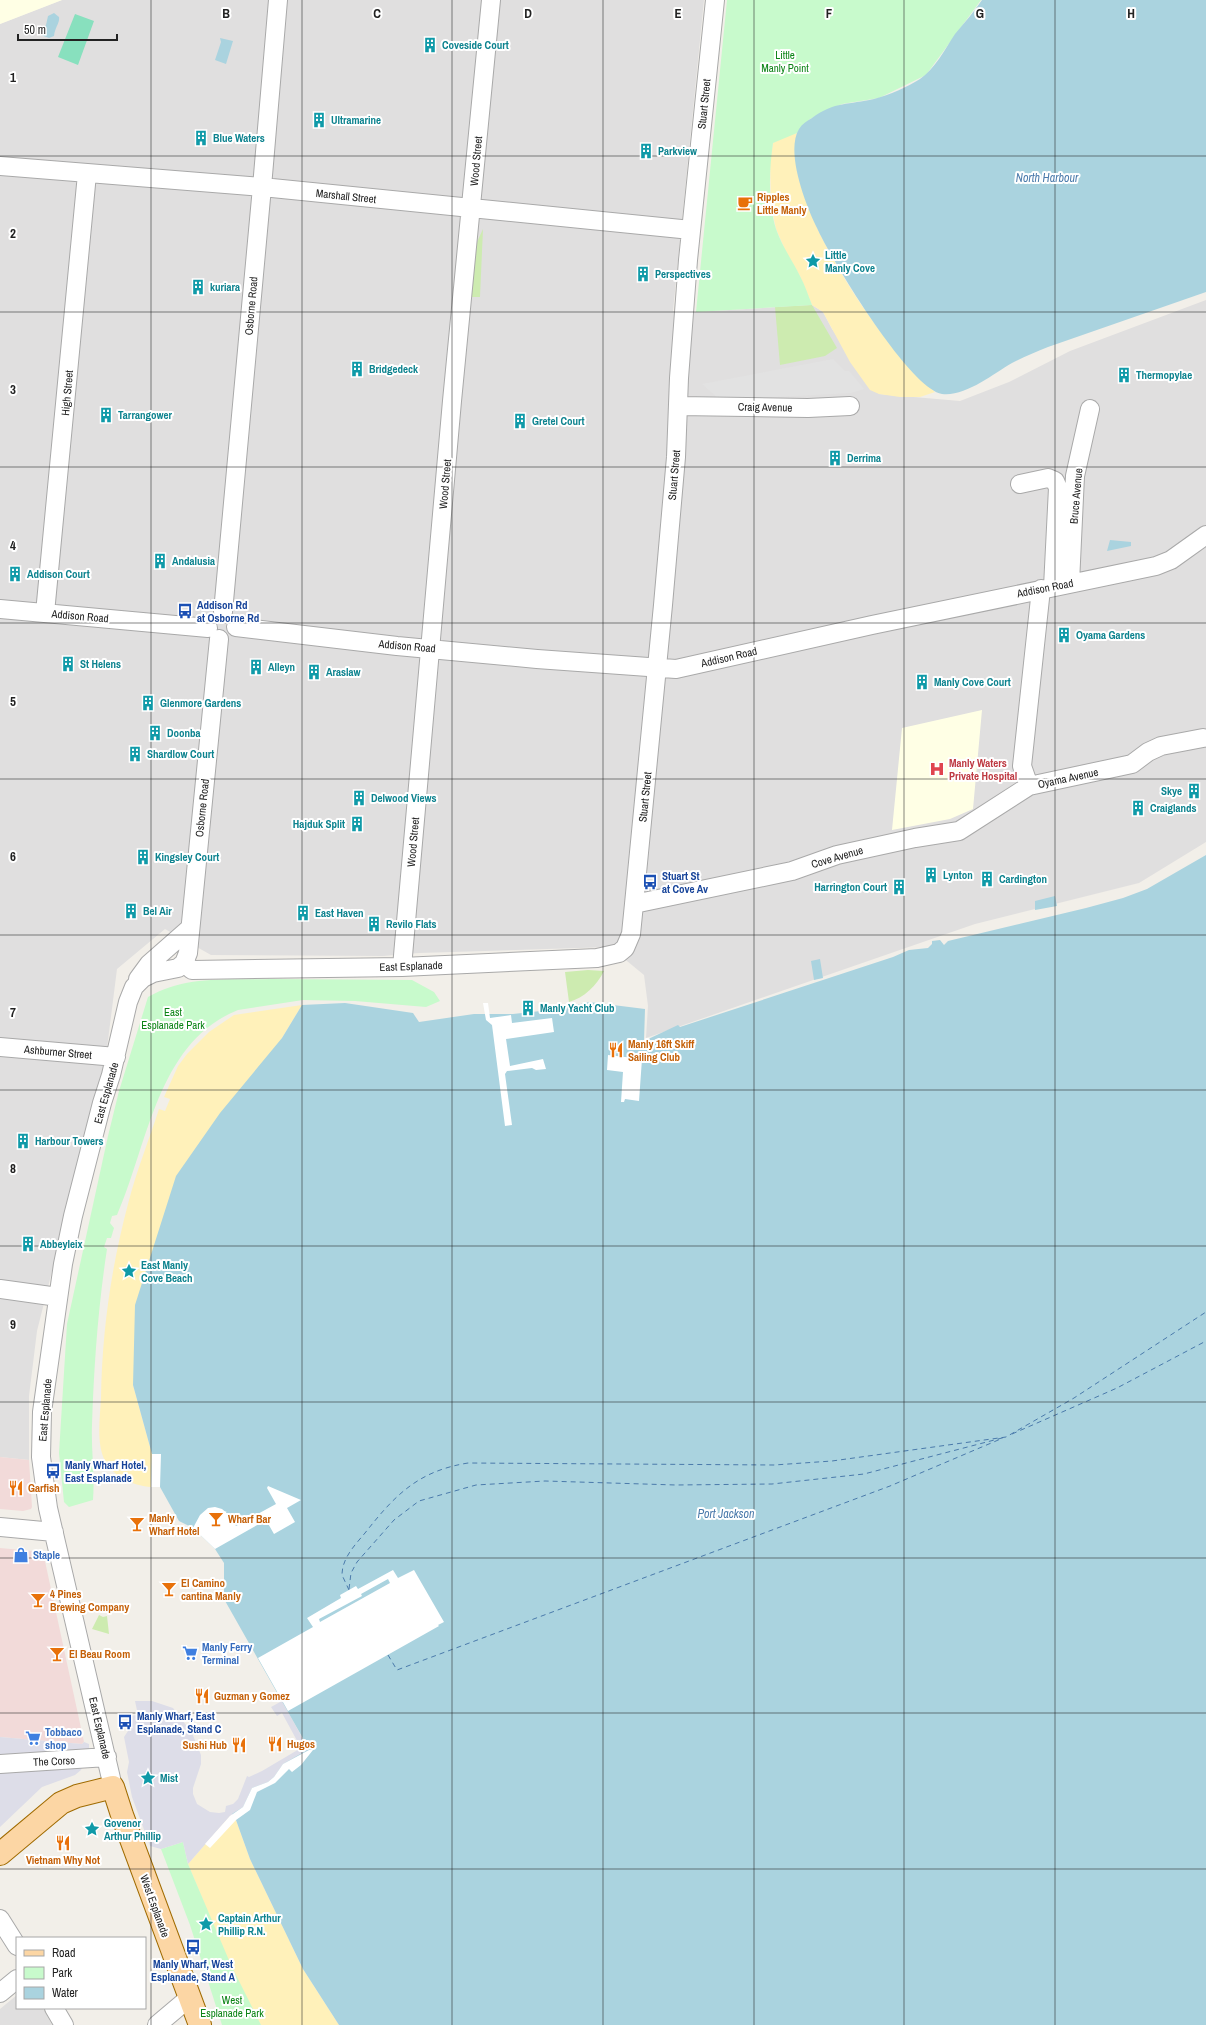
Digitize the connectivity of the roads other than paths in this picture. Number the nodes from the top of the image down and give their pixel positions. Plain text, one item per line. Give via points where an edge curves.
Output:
1 (278, 0) edge
2 (491, 0) edge
3 (715, 0) edge
4 (0, 166) edge
5 (87, 174) junction
6 (262, 187) junction
7 (472, 208) junction
8 (691, 230) junction
9 (679, 406) junction
10 (850, 406) dead end
11 (1090, 409) dead end
12 (1020, 484) dead end
13 (1206, 535) edge
14 (1070, 583) junction
15 (1047, 588) junction
16 (0, 608) edge
17 (223, 612) junction
18 (45, 613) junction
19 (236, 627) junction
20 (214, 634) junction
21 (431, 648) junction
22 (657, 668) junction
23 (1203, 738) dead end
24 (1029, 786) junction
25 (634, 904) junction
26 (190, 928) junction
27 (625, 948) joint
28 (184, 963) junction
29 (402, 968) junction
30 (134, 987) junction
31 (0, 1047) edge
32 (116, 1057) junction
33 (0, 1289) edge
34 (58, 1297) junction
35 (0, 1527) edge
36 (54, 1532) junction
37 (107, 1757) junction
38 (0, 1764) edge
39 (113, 1786) junction
40 (0, 1854) edge
41 (0, 1919) edge
42 (16, 1944) edge
43 (16, 1980) edge
44 (0, 1992) edge
45 (189, 1998) junction
46 (55, 2009) edge
47 (64, 2025) edge
48 (157, 2025) edge
49 (200, 2025) edge

1 - 6 street, Osborne Road
2 - 7 street, Wood Street
3 - 8 street, Stuart Street
4 - 5 street, Marshall Street
5 - 6 street, Marshall Street
5 - 18 street, High Street
6 - 7 street, Marshall Street
6 - 17 street, Osborne Road
7 - 8 street, Marshall Street
7 - 21 street, Wood Street
8 - 9 street, Stuart Street
9 - 10 street, Craig Avenue
9 - 22 street, Stuart Street
11 - 14 street, Bruce Avenue via 1075,476
12 - 15 street, Bruce Avenue via 1048,478 1055,481 1058,488
13 - 14 street, Addison Road via 1171,560 1156,566
14 - 15 street, Addison Road
15 - 22 street, Addison Road via 676,669
15 - 24 street, Oyama Avenue via 1022,766
16 - 18 street, Addison Road
17 - 19 street via 231,615
17 - 20 street via 212,617
18 - 20 street, Addison Road
19 - 20 street via 230,637
19 - 21 street, Addison Road
20 - 26 street, Osborne Road
21 - 22 street, Addison Road via 537,660
21 - 29 street, Wood Street
22 - 25 street, Stuart Street
23 - 24 street, Oyama Avenue via 1161,746 1132,764
24 - 25 street, Cove Avenue via 959,831 836,855 792,871
25 - 27 street, Stuart Street via 631,934
26 - 28 street, Osborne Road via 188,953
26 - 30 street via 149,964 140,974
27 - 29 street, East Esplanade via 619,953 597,958
28 - 29 street, East Esplanade via 192,970
28 - 30 street via 178,968 153,973
30 - 32 street, East Esplanade via 128,1002
31 - 32 street, Ashburner Street
32 - 34 street, East Esplanade via 73,1216
33 - 34 street
34 - 36 street, East Esplanade via 42,1412 44,1483
35 - 36 street
36 - 37 street, East Esplanade
37 - 38 street, The Corso
37 - 39 street, East Esplanade
39 - 40 main road via 61,1803
39 - 45 main road, West Esplanade
41 - 42 street
43 - 44 street
45 - 48 street
45 - 49 main road, West Esplanade
46 - 47 street

